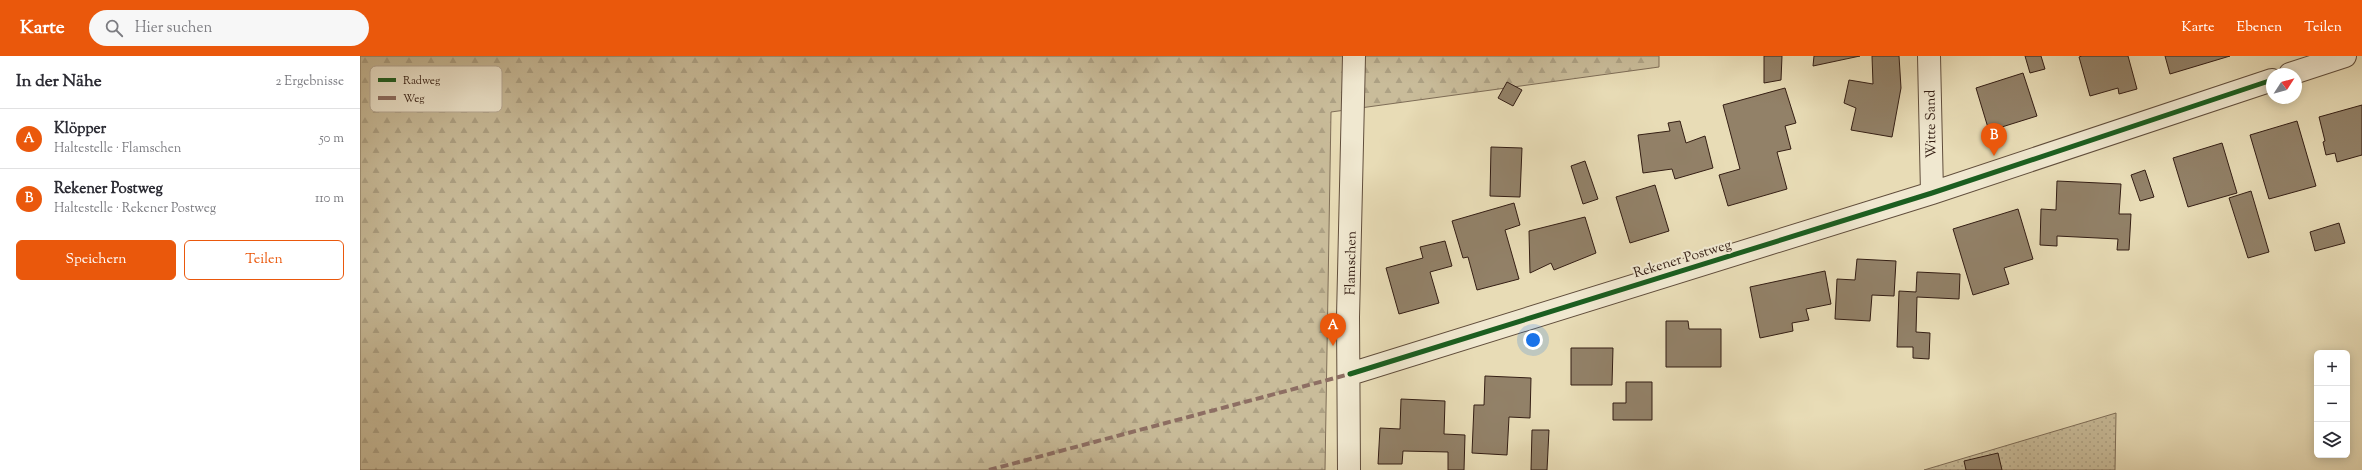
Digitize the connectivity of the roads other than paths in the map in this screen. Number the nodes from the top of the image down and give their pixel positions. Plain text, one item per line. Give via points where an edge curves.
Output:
1 (1354, 56) edge
2 (1929, 56) edge
3 (2344, 56) edge
4 (2302, 70) edge
5 (2266, 82) edge
6 (1932, 193) junction
7 (1350, 374) junction
8 (1349, 470) edge

1 - 7 street, Flamschen via 1348,317
2 - 6 street, Witte Sand
3 - 4 street
5 - 6 street, Rekener Postweg
6 - 7 street, Rekener Postweg
7 - 8 street, Flamschen

